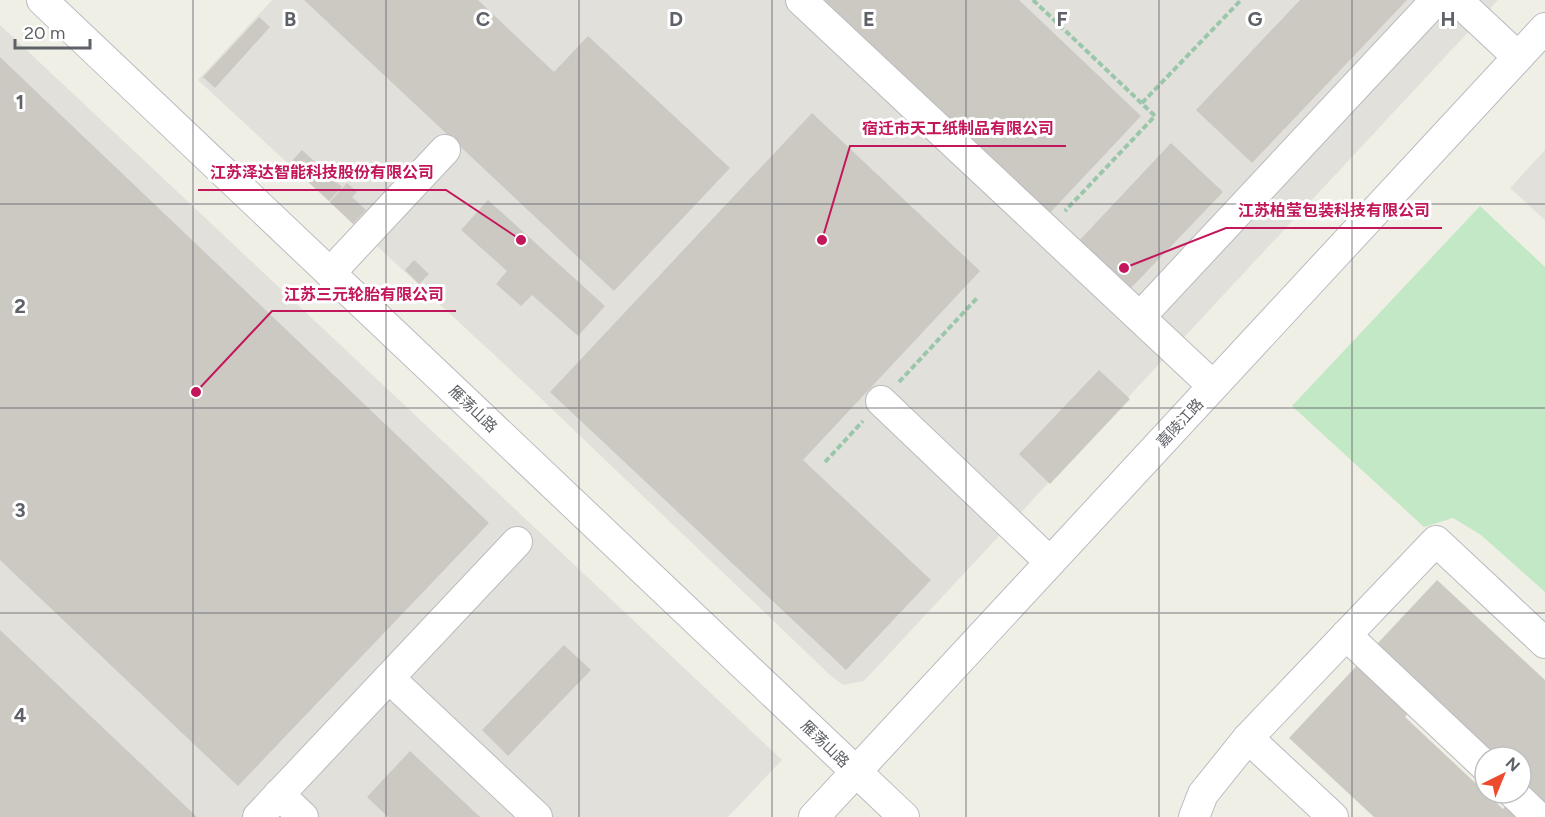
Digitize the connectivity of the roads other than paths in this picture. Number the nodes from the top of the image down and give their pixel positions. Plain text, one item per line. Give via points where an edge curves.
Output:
1 (42, 0) edge
2 (801, 0) edge
3 (1436, 0) edge
4 (1457, 0) edge
5 (1545, 28) edge
6 (1518, 57) junction
7 (445, 150) dead end
8 (330, 273) junction
9 (1140, 317) junction
10 (1213, 387) junction
11 (881, 401) dead end
12 (517, 542) dead end
13 (1050, 562) junction
14 (1346, 635) junction
15 (1545, 643) edge
16 (389, 678) junction
17 (1248, 738) junction
18 (1473, 755) edge
19 (856, 773) junction
20 (279, 794) junction
21 (1526, 805) edge
22 (258, 817) edge
23 (303, 817) edge
24 (537, 817) edge
25 (814, 817) edge
26 (904, 817) edge
27 (1194, 817) edge
28 (1333, 817) edge
29 (1538, 817) edge

1 - 8 street, 雁荡山路
2 - 9 street
3 - 9 street
4 - 6 street
5 - 6 street, 嘉陵江路
6 - 10 street, 嘉陵江路
7 - 8 street
8 - 19 street, 雁荡山路
9 - 10 street
10 - 13 street, 嘉陵江路
11 - 13 street
12 - 16 street
13 - 19 street, 嘉陵江路
14 - 15 street via 1436,540
14 - 17 street
14 - 18 street
16 - 20 street
16 - 24 street
17 - 27 street via 1203,794
17 - 28 street
19 - 25 street, 嘉陵江路
19 - 26 street, 雁荡山路
20 - 22 street
20 - 23 street
21 - 29 street

